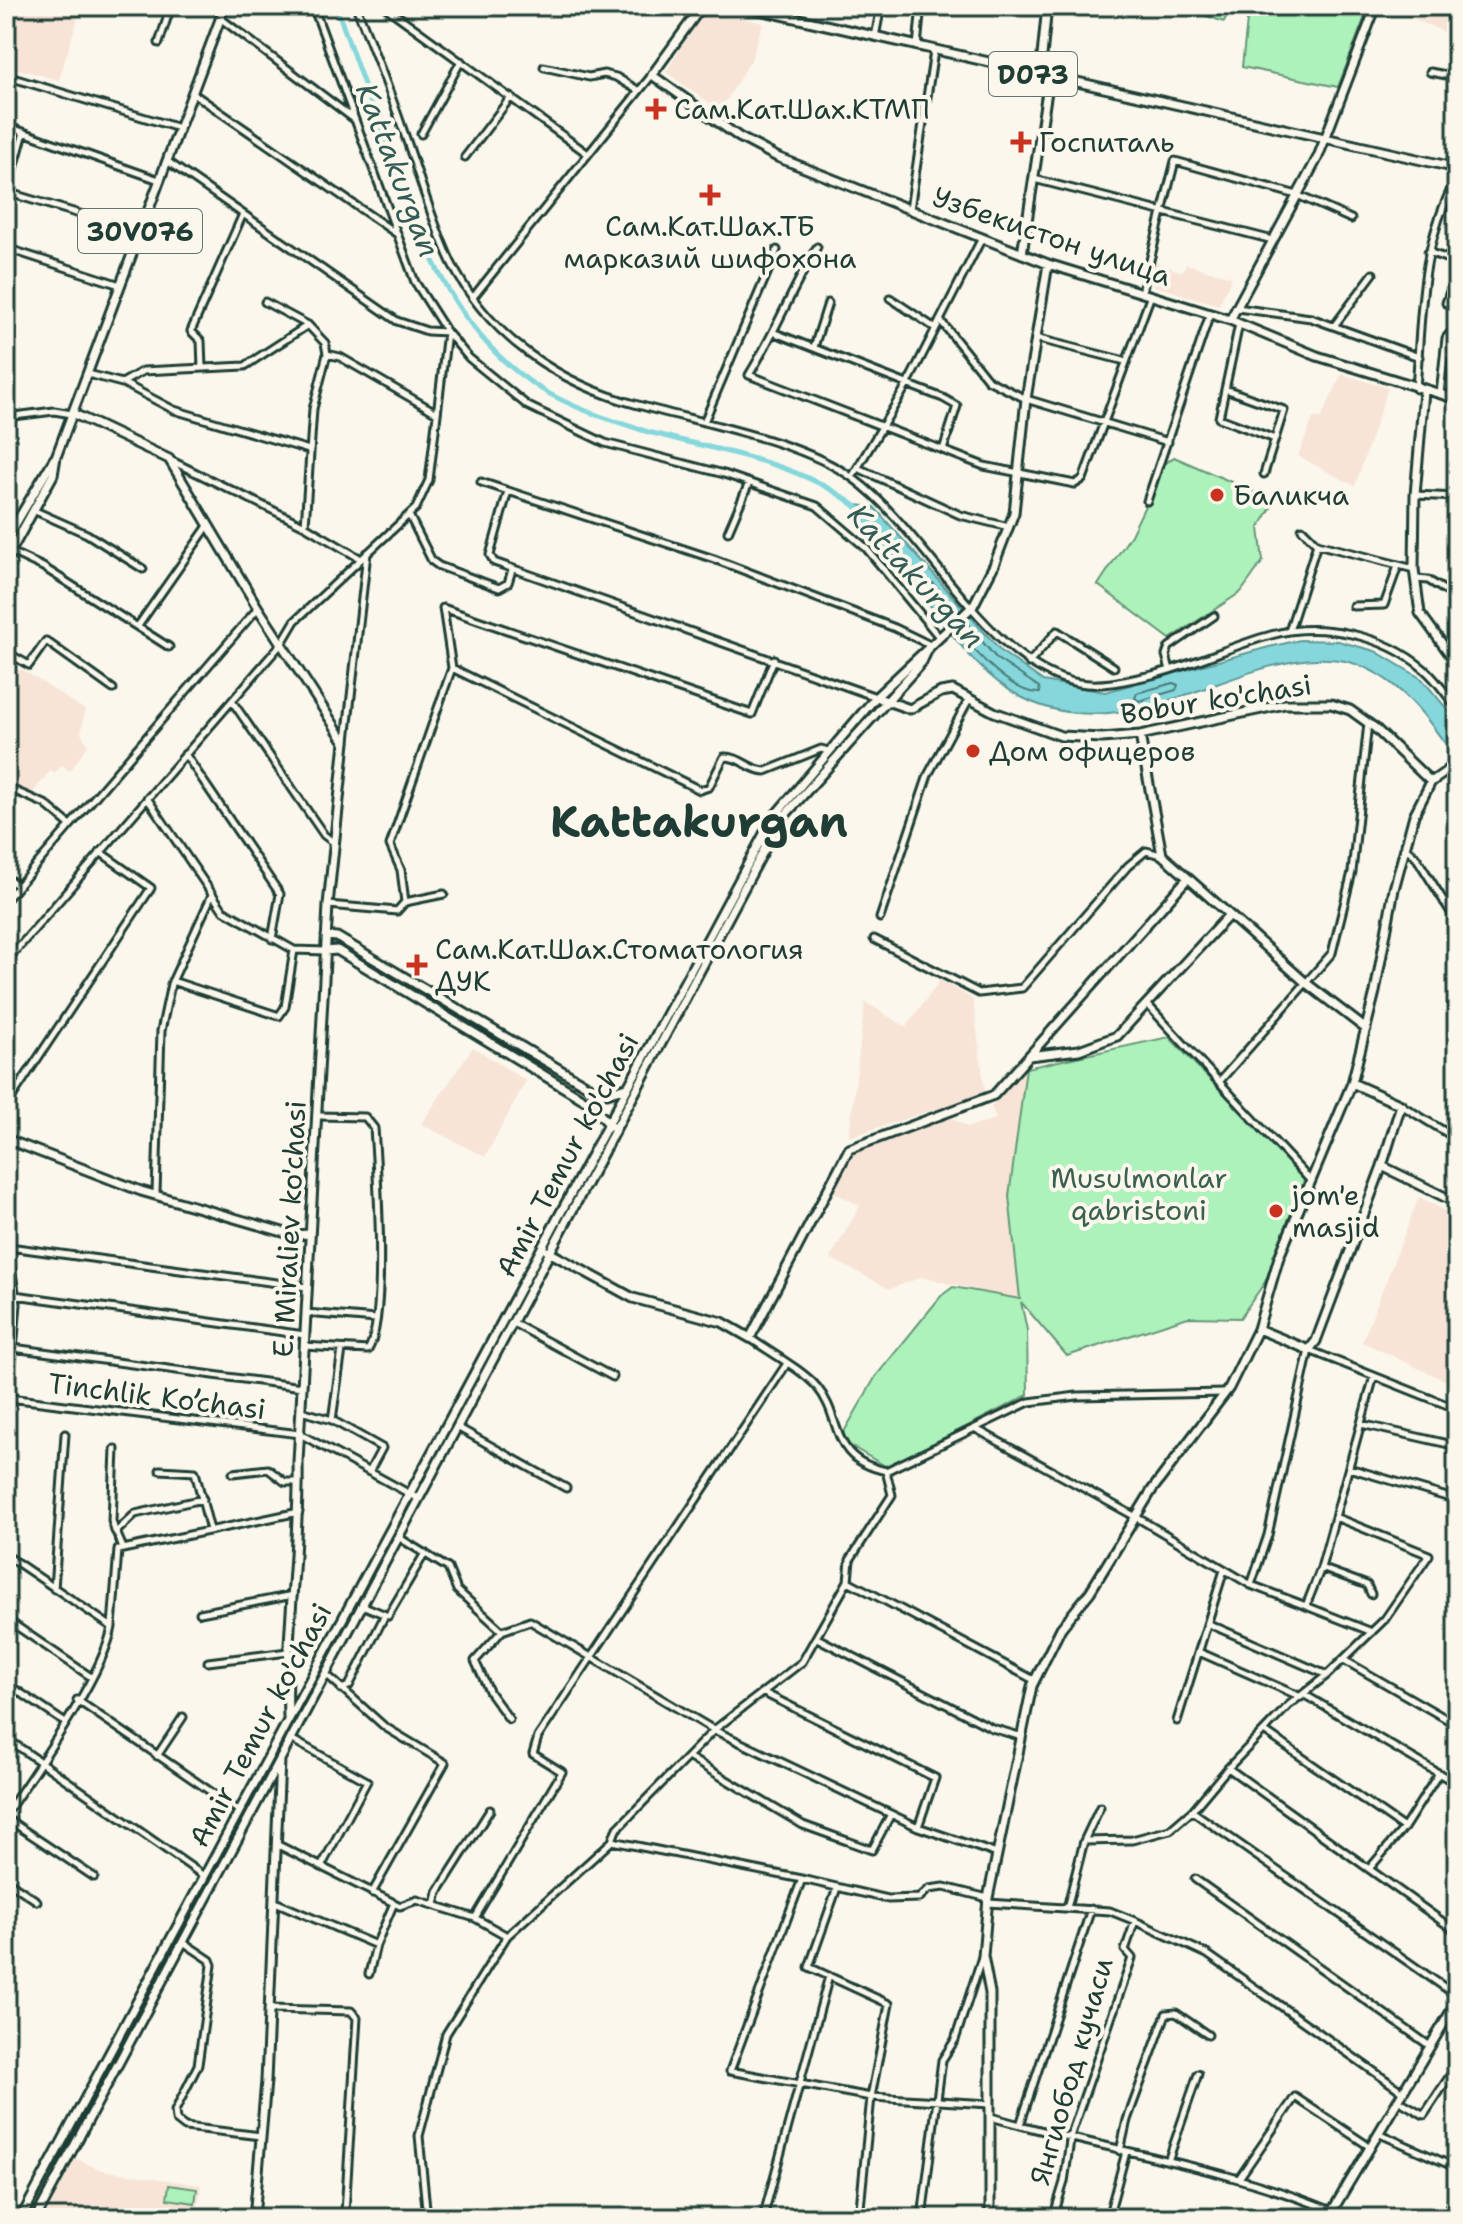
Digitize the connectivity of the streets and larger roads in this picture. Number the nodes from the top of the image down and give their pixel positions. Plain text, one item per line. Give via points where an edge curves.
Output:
1 (171, 6) edge
2 (225, 6) edge
3 (313, 6) edge
4 (356, 6) edge
5 (384, 6) edge
6 (702, 6) edge
7 (742, 6) edge
8 (881, 6) edge
9 (928, 6) edge
10 (1047, 6) edge
11 (1376, 6) edge
12 (220, 18) junction
13 (875, 38) junction
14 (159, 43) dead end
15 (917, 47) junction
16 (934, 51) junction
17 (461, 61) junction
18 (544, 67) dead end
19 (1430, 72) dead end
20 (652, 75) junction
21 (6, 76) edge
22 (1040, 76) junction
23 (1457, 77) edge
24 (1049, 78) junction
25 (639, 91) junction
26 (194, 94) junction
27 (511, 97) junction
28 (355, 120) junction
29 (9, 127) dead end
30 (180, 129) junction
31 (24, 132) junction
32 (421, 134) dead end
33 (1325, 139) junction
34 (588, 154) junction
35 (465, 157) dead end
36 (167, 161) junction
37 (1457, 168) edge
38 (6, 170) edge
39 (14, 171) junction
40 (1457, 177) edge
41 (1034, 179) junction
42 (159, 180) junction
43 (7, 194) edge
44 (1297, 195) junction
45 (910, 209) junction
46 (1164, 211) junction
47 (243, 214) junction
48 (1351, 219) dead end
49 (140, 232) junction
50 (398, 235) junction
51 (982, 238) junction
52 (1273, 240) junction
53 (817, 247) dead end
54 (6, 248) edge
55 (777, 250) dead end
56 (1428, 252) junction
57 (1022, 254) junction
58 (1457, 262) edge
59 (1048, 264) junction
60 (1457, 270) edge
61 (1373, 274) dead end
62 (120, 285) junction
63 (1146, 293) junction
64 (474, 296) junction
65 (890, 298) dead end
66 (265, 302) dead end
67 (828, 303) dead end
68 (1446, 303) dead end
69 (1236, 308) junction
70 (1210, 314) junction
71 (940, 320) junction
72 (1230, 320) junction
73 (1239, 324) junction
74 (308, 325) junction
75 (1334, 326) junction
76 (935, 328) junction
77 (447, 332) junction
78 (1451, 332) dead end
79 (775, 333) junction
80 (1034, 338) junction
81 (814, 347) junction
82 (327, 354) junction
83 (1445, 354) junction
84 (1457, 356) edge
85 (1419, 357) junction
86 (1125, 361) junction
87 (202, 368) junction
88 (88, 374) junction
89 (122, 383) junction
90 (907, 385) junction
91 (1225, 389) junction
92 (1420, 390) junction
93 (1440, 395) junction
94 (1026, 399) junction
95 (1457, 399) edge
96 (437, 413) junction
97 (74, 414) junction
98 (6, 417) edge
99 (1102, 420) junction
100 (704, 422) junction
101 (882, 427) junction
102 (1275, 439) junction
103 (1168, 442) junction
104 (309, 450) junction
105 (943, 450) junction
106 (56, 457) junction
107 (169, 459) junction
108 (858, 468) junction
109 (1018, 470) junction
110 (1264, 474) dead end
111 (852, 477) junction
112 (481, 482) dead end
113 (749, 483) junction
114 (508, 491) junction
115 (1415, 495) junction
116 (1457, 497) edge
117 (1147, 501) dead end
118 (33, 510) junction
119 (409, 515) junction
120 (209, 525) junction
121 (305, 526) junction
122 (1010, 527) junction
123 (1302, 529) dead end
124 (728, 532) dead end
125 (6, 540) edge
126 (1317, 544) junction
127 (11, 552) junction
128 (367, 553) junction
129 (361, 559) junction
130 (6, 560) edge
131 (1398, 566) junction
132 (143, 569) dead end
133 (1414, 569) junction
134 (512, 570) junction
135 (1416, 579) junction
136 (1457, 582) edge
137 (1450, 594) junction
138 (1457, 598) edge
139 (1353, 606) dead end
140 (971, 607) junction
141 (258, 608) junction
142 (1214, 616) dead end
143 (137, 626) junction
144 (1289, 631) junction
145 (941, 634) junction
146 (282, 643) junction
147 (930, 645) junction
148 (169, 647) dead end
149 (6, 652) edge
150 (774, 659) junction
151 (1029, 663) junction
152 (1457, 664) edge
153 (1114, 667) dead end
154 (452, 668) junction
155 (1170, 670) junction
156 (113, 689) dead end
157 (970, 698) junction
158 (880, 699) junction
159 (232, 701) junction
160 (1457, 709) edge
161 (1368, 723) junction
162 (1140, 735) junction
163 (345, 742) junction
164 (828, 751) junction
165 (185, 754) junction
166 (1453, 767) edge
167 (1431, 782) junction
168 (1457, 783) edge
169 (6, 787) edge
170 (147, 798) junction
171 (70, 825) junction
172 (333, 842) junction
173 (1405, 847) junction
174 (100, 852) junction
175 (1162, 855) junction
176 (6, 877) edge
177 (1188, 878) junction
178 (18, 886) junction
179 (736, 893) junction
180 (444, 894) dead end
181 (212, 895) junction
182 (1457, 899) edge
183 (6, 900) edge
184 (405, 902) junction
185 (1444, 902) junction
186 (328, 905) junction
187 (1229, 915) junction
188 (880, 918) dead end
189 (1457, 922) edge
190 (326, 936) junction
191 (874, 939) dead end
192 (272, 940) junction
193 (294, 950) junction
194 (326, 951) junction
195 (6, 962) edge
196 (172, 981) junction
197 (1306, 983) junction
198 (1147, 1004) junction
199 (1366, 1029) junction
200 (1029, 1056) junction
201 (1219, 1082) junction
202 (6, 1083) edge
203 (1352, 1083) junction
204 (628, 1086) junction
205 (16, 1091) junction
206 (1401, 1105) junction
207 (6, 1106) edge
208 (318, 1116) junction
209 (607, 1124) junction
210 (616, 1129) junction
211 (6, 1139) edge
212 (1457, 1139) edge
213 (1382, 1166) junction
214 (1309, 1179) junction
215 (156, 1193) junction
216 (1457, 1203) edge
217 (310, 1234) junction
218 (6, 1236) edge
219 (9, 1247) junction
220 (541, 1248) junction
221 (550, 1253) junction
222 (307, 1287) junction
223 (15, 1295) junction
224 (306, 1313) junction
225 (376, 1319) junction
226 (513, 1323) junction
227 (1258, 1329) junction
228 (305, 1335) junction
229 (750, 1338) junction
230 (304, 1346) junction
231 (13, 1348) junction
232 (342, 1350) junction
233 (1309, 1350) junction
234 (786, 1365) junction
235 (1374, 1376) junction
236 (613, 1377) dead end
237 (302, 1387) junction
238 (1224, 1393) junction
239 (9, 1398) junction
240 (1457, 1409) edge
241 (301, 1411) junction
242 (332, 1420) junction
243 (1361, 1424) junction
244 (457, 1427) junction
245 (976, 1429) junction
246 (6, 1430) edge
247 (65, 1434) dead end
248 (300, 1434) junction
249 (1457, 1446) edge
250 (115, 1449) dead end
251 (1349, 1468) junction
252 (160, 1470) dead end
253 (886, 1471) junction
254 (369, 1472) junction
255 (233, 1473) dead end
256 (299, 1482) junction
257 (566, 1488) dead end
258 (410, 1494) junction
259 (203, 1499) junction
260 (419, 1499) junction
261 (1457, 1500) edge
262 (299, 1512) junction
263 (1136, 1517) junction
264 (1335, 1517) junction
265 (210, 1530) junction
266 (116, 1532) junction
267 (398, 1537) junction
268 (123, 1548) junction
269 (425, 1553) junction
270 (6, 1555) edge
271 (1321, 1568) junction
272 (1224, 1570) junction
273 (848, 1581) junction
274 (1251, 1585) junction
275 (54, 1590) junction
276 (1371, 1594) dead end
277 (293, 1595) junction
278 (362, 1605) junction
279 (1306, 1606) junction
280 (200, 1613) dead end
281 (384, 1617) junction
282 (6, 1619) edge
283 (1209, 1624) junction
284 (112, 1627) junction
285 (502, 1631) junction
286 (1372, 1632) junction
287 (817, 1638) junction
288 (288, 1652) junction
289 (1199, 1652) junction
290 (592, 1657) junction
291 (1344, 1660) junction
292 (208, 1662) dead end
293 (325, 1673) junction
294 (1327, 1675) junction
295 (91, 1677) junction
296 (1034, 1680) junction
297 (6, 1683) edge
298 (341, 1689) junction
299 (762, 1692) junction
300 (1303, 1696) junction
301 (77, 1700) junction
302 (183, 1717) dead end
303 (509, 1719) dead end
304 (288, 1720) junction
305 (1177, 1721) dead end
306 (64, 1722) junction
307 (1457, 1725) edge
308 (714, 1730) junction
309 (1264, 1731) junction
310 (1019, 1736) junction
311 (6, 1738) edge
312 (290, 1738) junction
313 (157, 1756) junction
314 (688, 1757) junction
315 (280, 1758) junction
316 (40, 1761) junction
317 (1228, 1768) junction
318 (1439, 1773) junction
319 (1457, 1784) edge
320 (263, 1789) junction
321 (281, 1800) junction
322 (1100, 1807) dead end
323 (490, 1810) dead end
324 (1192, 1811) junction
325 (7, 1812) edge
326 (238, 1813) junction
327 (891, 1814) junction
328 (247, 1820) junction
329 (918, 1827) junction
330 (1404, 1828) junction
331 (612, 1841) junction
332 (1084, 1841) junction
333 (278, 1845) junction
334 (998, 1854) junction
335 (321, 1867) junction
336 (1369, 1869) junction
337 (204, 1876) junction
338 (94, 1877) dead end
339 (802, 1879) junction
340 (1195, 1879) dead end
341 (6, 1880) edge
342 (837, 1888) junction
343 (372, 1893) junction
344 (37, 1901) dead end
345 (988, 1901) junction
346 (275, 1902) junction
347 (394, 1903) junction
348 (435, 1905) junction
349 (1067, 1908) junction
350 (1091, 1909) junction
351 (475, 1918) junction
352 (1135, 1921) junction
353 (1457, 1932) edge
354 (507, 1936) junction
355 (182, 1941) junction
356 (376, 1945) junction
357 (983, 1956) junction
358 (369, 1974) dead end
359 (829, 1976) junction
360 (1457, 1999) edge
361 (270, 2009) junction
362 (1208, 2035) dead end
363 (1430, 2046) junction
364 (104, 2062) junction
365 (1457, 2065) edge
366 (115, 2067) junction
367 (1198, 2074) dead end
368 (798, 2086) junction
369 (1400, 2096) junction
370 (871, 2097) junction
371 (934, 2103) junction
372 (991, 2104) junction
373 (991, 2117) junction
374 (1020, 2125) junction
375 (1378, 2133) junction
376 (261, 2136) junction
377 (1072, 2140) junction
378 (1370, 2147) junction
379 (1123, 2152) junction
380 (1168, 2161) junction
381 (1457, 2168) edge
382 (1240, 2177) junction
383 (1457, 2187) edge
384 (345, 2213) dead end
385 (1330, 2214) edge
386 (21, 2218) edge
387 (36, 2218) edge
388 (254, 2218) edge
389 (427, 2218) edge
390 (763, 2218) edge
391 (859, 2218) edge
392 (922, 2218) edge
393 (990, 2218) edge
394 (1053, 2218) edge
395 (1108, 2218) edge
396 (1445, 2218) edge

1 - 14 street
2 - 12 street, 30V076
3 - 28 street
4 - 64 street via 452,262
5 - 17 street
6 - 20 street
7 - 13 street, D073
8 - 13 street
9 - 15 street via 920,15
10 - 22 street
11 - 33 street
12 - 26 street, 30V076
12 - 28 street
13 - 15 street, D073
15 - 16 street, D073
16 - 22 street, D073
16 - 45 street
17 - 27 street
17 - 32 street
18 - 25 street via 616,77
19 - 23 street
20 - 25 street
20 - 45 street, Узбекистон улица via 739,137 777,157
21 - 30 street
22 - 24 street, D073
24 - 33 street, D073
24 - 41 street
25 - 34 street
26 - 30 street, 30V076
26 - 50 street
27 - 34 street
27 - 35 street
28 - 50 street
29 - 31 street
30 - 36 street, 30V076
31 - 39 street
31 - 42 street
33 - 37 street, D073
33 - 44 street
34 - 64 street
36 - 42 street, 30V076
36 - 47 street
38 - 39 street
39 - 43 street
40 - 56 street
41 - 46 street
41 - 57 street
42 - 49 street, 30V076
43 - 49 street
44 - 46 street via 1175,161
44 - 48 street
44 - 52 street
45 - 51 street, Узбекистон улица
46 - 52 street
46 - 63 street
47 - 77 street via 397,321
47 - 87 street via 191,331 201,341
49 - 62 street, 30V076
50 - 77 street via 415,282
51 - 57 street, Узбекистон улица
51 - 71 street
52 - 69 street
53 - 79 street via 786,299
54 - 62 street
55 - 100 street
56 - 58 street
56 - 85 street via 1418,310
57 - 59 street, Узбекистон улица
59 - 63 street, Узбекистон улица
59 - 80 street
60 - 68 street
61 - 75 street
62 - 88 street, 30V076
63 - 70 street, Узбекистон улица
63 - 86 street
64 - 100 street via 519,347 561,376 617,399
65 - 76 street
66 - 74 street
67 - 81 street
69 - 72 street
69 - 75 street
70 - 72 street, Узбекистон улица
70 - 103 street
71 - 76 street
71 - 94 street via 988,380
72 - 73 street, Узбекистон улица
73 - 91 street
73 - 92 street, Узбекистон улица
74 - 82 street via 325,343
74 - 87 street via 252,363
75 - 85 street
76 - 90 street
77 - 96 street
77 - 113 street via 469,358 528,406 605,443
78 - 83 street
79 - 81 street
79 - 101 street via 749,375
80 - 86 street
80 - 94 street
81 - 90 street
82 - 96 street
82 - 104 street
83 - 84 street
83 - 93 street
85 - 92 street
86 - 99 street
87 - 89 street via 143,371
88 - 89 street
88 - 97 street, 30V076
89 - 104 street via 174,410
90 - 101 street
90 - 105 street via 957,406
91 - 102 street via 1220,420
91 - 102 street via 1284,410
92 - 93 street, Узбекистон улица
92 - 115 street
93 - 95 street, Узбекистон улица
94 - 99 street
94 - 109 street
96 - 119 street via 429,480
97 - 98 street
97 - 106 street, 30V076
97 - 107 street
99 - 103 street
99 - 109 street via 1079,483
100 - 111 street via 785,447
101 - 105 street
101 - 108 street
102 - 110 street
103 - 117 street
104 - 121 street
105 - 109 street via 984,466
106 - 118 street, 30V076 via 53,475
106 - 125 street, 30V076
107 - 120 street
107 - 121 street
108 - 111 street
108 - 122 street via 960,515
109 - 122 street
111 - 140 street via 890,510
112 - 114 street
113 - 124 street
113 - 145 street via 817,506 866,548
114 - 134 street via 490,555
114 - 147 street via 714,559
115 - 116 street
115 - 133 street
118 - 127 street, 30V076
118 - 132 street via 87,534
119 - 128 street
119 - 134 street via 439,566 499,588 508,583
120 - 141 street
120 - 143 street
121 - 129 street
122 - 140 street
123 - 126 street
126 - 131 street
126 - 144 street
127 - 130 street, 30V076
127 - 143 street
128 - 129 street
128 - 163 street
129 - 146 street via 295,621
131 - 133 street
131 - 139 street via 1384,605
133 - 135 street
134 - 150 street
135 - 137 street
135 - 152 street via 1420,613
136 - 137 street
137 - 138 street
140 - 145 street, Amir Temur ko'chasi
140 - 151 street
141 - 146 street
141 - 171 street
142 - 155 street via 1169,647
143 - 148 street
144 - 155 street
144 - 160 street via 1330,631 1382,643 1423,668
145 - 147 street, Amir Temur ko'chasi
146 - 159 street
146 - 163 street
147 - 158 street, Amir Temur ko'chasi via 922,662
149 - 156 street via 29,665 46,641
150 - 154 street via 752,714 447,607 442,614
150 - 158 street
151 - 153 street via 1057,631
151 - 155 street via 1091,685
154 - 164 street via 700,790 709,787 724,757 766,771 821,749
154 - 184 street via 390,845 401,870
157 - 158 street, Bobur ko'chasi via 953,690 941,692 910,709
157 - 162 street, Bobur ko'chasi via 1061,736
157 - 188 street via 928,775
158 - 164 street, Amir Temur ko'chasi
158 - 179 street, Amir Temur ko'chasi via 779,822
159 - 165 street
159 - 172 street
161 - 162 street, Bobur ko'chasi via 1350,710 1309,702
161 - 167 street, Bobur ko'chasi
161 - 197 street via 1352,872 1332,953
162 - 175 street
163 - 172 street, E. Miraliev ko'chasi
164 - 179 street, Amir Temur ko'chasi via 772,819
165 - 170 street
165 - 192 street via 280,894
166 - 167 street
166 - 168 street
167 - 173 street, Янгиобод кучаси
169 - 171 street via 45,804
170 - 174 street
170 - 181 street
171 - 178 street
172 - 186 street, E. Miraliev ko'chasi
173 - 185 street
173 - 199 street, Янгиобод кучаси
174 - 195 street
174 - 205 street via 151,888
175 - 177 street
175 - 191 street via 1146,851 1128,866 1022,988 1013,991 979,993
176 - 178 street
177 - 187 street
177 - 200 street
178 - 183 street
179 - 204 street, Amir Temur ko'chasi
179 - 210 street, Amir Temur ko'chasi
180 - 184 street
181 - 192 street via 223,910
181 - 196 street
182 - 185 street
184 - 186 street via 397,911
185 - 189 street
186 - 190 street, E. Miraliev ko'chasi
187 - 197 street
187 - 198 street
190 - 194 street, E. Miraliev ko'chasi
190 - 204 street via 337,937 596,1091 619,1092
192 - 193 street
193 - 194 street
193 - 196 street via 279,1016
194 - 208 street, E. Miraliev ko'chasi
194 - 209 street via 337,950 588,1102
196 - 215 street via 161,1031
197 - 199 street
197 - 201 street
198 - 200 street via 1103,1044
198 - 201 street
199 - 203 street, Янгиобод кучаси
200 - 229 street via 987,1099 849,1149
201 - 214 street
202 - 205 street
203 - 206 street
203 - 214 street, Янгиобод кучаси
204 - 209 street, Amir Temur ko'chasi
205 - 207 street
206 - 212 street
206 - 213 street
208 - 217 street, E. Miraliev ko'chasi
208 - 225 street via 365,1117 374,1128 380,1221
209 - 210 street
209 - 220 street, Amir Temur ko'chasi
210 - 221 street, Amir Temur ko'chasi
211 - 215 street
213 - 216 street
213 - 233 street
214 - 227 street, Янгиобод кучаси
215 - 217 street via 293,1235
217 - 222 street, E. Miraliev ko'chasi
218 - 219 street
219 - 222 street
219 - 223 street
220 - 221 street
220 - 258 street, Amir Temur ko'chasi
221 - 226 street, Amir Temur ko'chasi
221 - 229 street via 633,1298 722,1322
222 - 224 street, E. Miraliev ko'chasi
223 - 228 street
223 - 231 street
224 - 225 street
224 - 228 street, E. Miraliev ko'chasi
225 - 232 street via 368,1350
226 - 236 street
226 - 244 street, Amir Temur ko'chasi
227 - 233 street
227 - 238 street, Янгиобод кучаси
228 - 230 street, E. Miraliev ko'chasi
229 - 234 street
230 - 232 street
230 - 237 street, E. Miraliev ko'chasi
231 - 237 street
231 - 239 street
232 - 242 street
233 - 235 street
233 - 274 street via 1268,1535
234 - 253 street via 818,1388 843,1446
234 - 290 street
235 - 240 street
235 - 243 street
237 - 241 street, E. Miraliev ko'chasi
238 - 245 street via 1029,1402
238 - 263 street, Янгиобод кучаси
239 - 246 street
239 - 248 street, Tinchlik Ko’chasi
241 - 242 street
241 - 248 street, E. Miraliev ko'chasi
242 - 254 street via 382,1448
243 - 249 street
243 - 251 street
244 - 257 street
244 - 260 street, Amir Temur ko'chasi
245 - 253 street
245 - 263 street
247 - 275 street
248 - 254 street
248 - 256 street, E. Miraliev ko'chasi
250 - 266 street
251 - 261 street
251 - 264 street
252 - 259 street via 195,1472
253 - 273 street via 892,1495 850,1560
254 - 258 street
255 - 256 street via 268,1469 285,1482
256 - 262 street, E. Miraliev ko'chasi
258 - 260 street
258 - 304 street, Amir Temur ko'chasi
259 - 265 street
259 - 266 street via 135,1514
260 - 267 street, Amir Temur ko'chasi
262 - 265 street
262 - 277 street, E. Miraliev ko'chasi
263 - 272 street
263 - 296 street, Янгиобод кучаси via 1061,1628
264 - 271 street
264 - 286 street via 1429,1555
265 - 268 street
266 - 268 street
267 - 269 street
267 - 278 street, Amir Temur ko'chasi
268 - 284 street via 116,1554
269 - 281 street via 394,1612
269 - 285 street via 448,1568 467,1603
270 - 275 street
271 - 276 street via 1367,1585
271 - 279 street
272 - 274 street
272 - 283 street
273 - 287 street
273 - 296 street
274 - 279 street
275 - 284 street
277 - 280 street
277 - 288 street, E. Miraliev ko'chasi
278 - 281 street
278 - 293 street, Amir Temur ko'chasi
279 - 286 street
281 - 298 street via 349,1686
282 - 295 street
283 - 289 street
283 - 294 street
284 - 295 street
285 - 290 street via 530,1621
285 - 303 street via 475,1661
286 - 291 street
287 - 299 street via 802,1662
287 - 310 street via 992,1728
288 - 292 street
288 - 304 street, E. Miraliev ko'chasi
289 - 300 street
289 - 305 street
290 - 308 street
290 - 351 street via 538,1737 533,1754 562,1772
291 - 294 street
291 - 307 street
293 - 298 street
293 - 312 street, Amir Temur ko'chasi
294 - 300 street
295 - 301 street
296 - 310 street, Янгиобод кучаси
297 - 306 street
298 - 343 street via 385,1727 445,1763
299 - 308 street
299 - 329 street via 935,1778
300 - 309 street
300 - 318 street
301 - 306 street
301 - 313 street
302 - 313 street
304 - 326 street, Amir Temur ko'chasi
306 - 316 street
308 - 314 street
308 - 327 street
309 - 317 street
309 - 330 street
310 - 334 street, Янгиобод кучаси
311 - 316 street
312 - 315 street, Amir Temur ko'chasi
312 - 335 street via 367,1781
313 - 326 street
314 - 327 street via 813,1831 872,1850
314 - 331 street via 616,1830
315 - 320 street, Amir Temur ko'chasi
315 - 321 street
316 - 325 street
316 - 337 street
317 - 324 street
317 - 336 street
318 - 319 street
318 - 330 street
320 - 321 street
320 - 328 street, Amir Temur ko'chasi
321 - 333 street
322 - 332 street
323 - 348 street
324 - 332 street via 1170,1830 1132,1840
324 - 360 street
325 - 338 street
326 - 328 street
326 - 337 street, Amir Temur ko'chasi
327 - 329 street
328 - 355 street, Amir Temur ko'chasi
329 - 334 street
330 - 336 street
331 - 339 street
331 - 354 street
332 - 349 street
333 - 335 street
333 - 346 street
334 - 345 street, Янгиобод кучаси
335 - 343 street
336 - 353 street
337 - 364 street, Amir Temur ko'chasi
339 - 342 street
339 - 368 street via 730,2071
340 - 363 street
341 - 344 street
342 - 345 street via 888,1899 919,1898 929,1889 944,1887
342 - 359 street via 809,1967
343 - 347 street
345 - 349 street
345 - 357 street, Янгиобод кучаси
346 - 356 street
346 - 361 street
347 - 348 street via 417,1900
347 - 356 street
348 - 351 street
349 - 350 street
350 - 352 street
350 - 374 street
351 - 354 street
352 - 369 street via 1207,1954
352 - 377 street, Янгиобод кучаси via 1125,1950 1132,1958
354 - 389 street via 446,2034 419,2136
355 - 366 street, Amir Temur ko'chasi
355 - 376 street via 212,1965 198,2065 175,2111 176,2120 185,2127
356 - 358 street
357 - 371 street, Янгиобод кучаси via 955,2040 942,2060
357 - 372 street, Янгиобод кучаси via 990,1993
359 - 368 street
359 - 370 street via 889,2004
360 - 363 street
361 - 376 street
361 - 384 street via 351,2011 357,2018
362 - 379 street via 1176,2013 1166,2014 1127,2120
363 - 369 street
364 - 366 street
364 - 386 street, Amir Temur ko'chasi
365 - 369 street via 1424,2115
366 - 387 street, Amir Temur ko'chasi
367 - 380 street
368 - 370 street
368 - 390 street
369 - 375 street
370 - 371 street
370 - 391 street
371 - 372 street
371 - 392 street, Янгиобод кучаси
372 - 373 street, Янгиобод кучаси
373 - 374 street
373 - 393 street, Янгиобод кучаси
374 - 377 street
375 - 378 street
375 - 381 street
376 - 388 street
377 - 379 street
377 - 394 street, Янгиобод кучаси
378 - 382 street via 1295,2097
378 - 385 street
379 - 380 street
379 - 395 street
380 - 382 street
382 - 385 street
383 - 396 street

